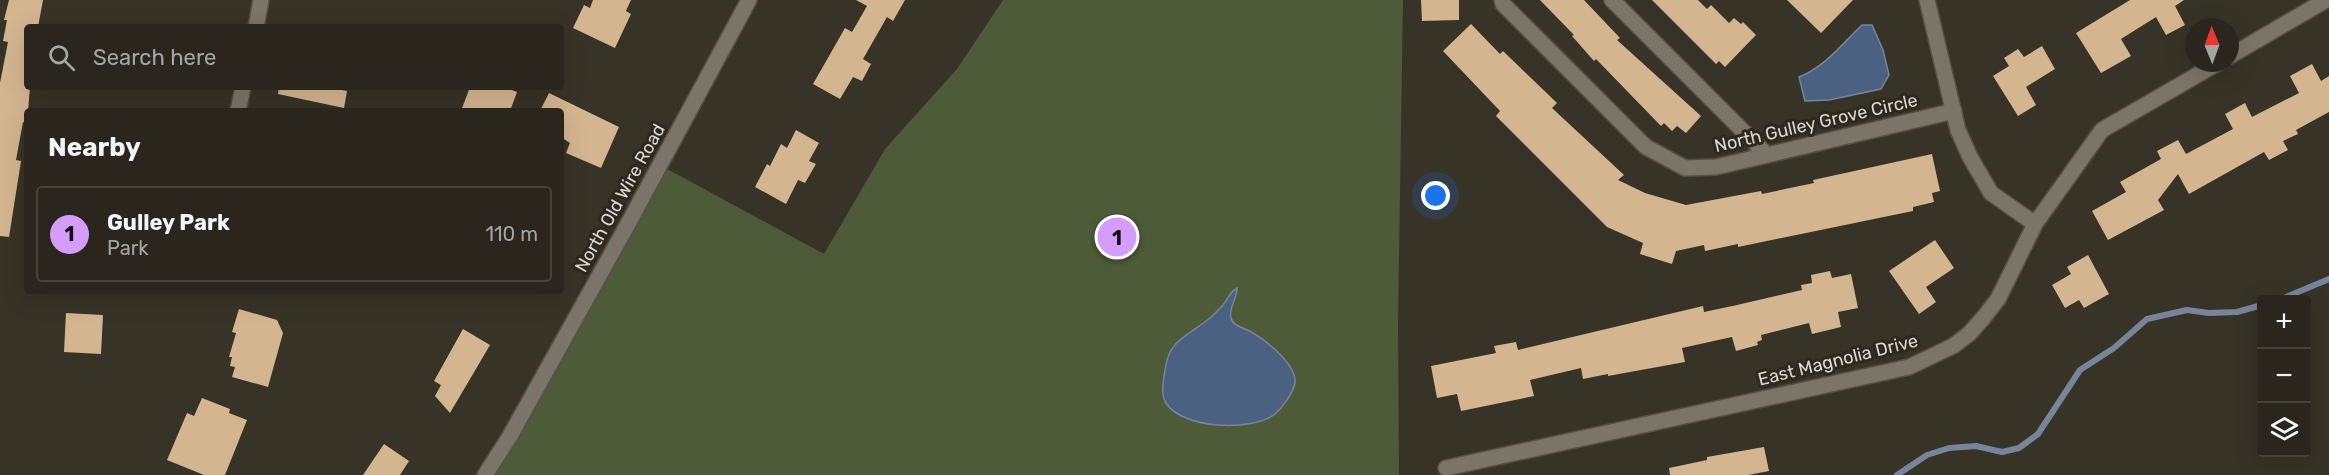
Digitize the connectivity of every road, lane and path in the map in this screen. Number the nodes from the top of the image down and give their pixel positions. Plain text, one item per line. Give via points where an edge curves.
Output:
1 (261, 0) edge
2 (750, 0) edge
3 (1502, 0) edge
4 (1612, 0) edge
5 (1927, 0) edge
6 (2326, 0) edge
7 (257, 24) edge
8 (2239, 51) edge
9 (2202, 72) edge
10 (242, 90) edge
11 (239, 108) edge
12 (1954, 111) junction
13 (1767, 155) junction
14 (2035, 224) junction
15 (1446, 468) dead end
16 (485, 475) edge

1 - 7 street
2 - 16 street, North Old Wire Road
3 - 13 street, North Gulley Grove Circle via 1646,147 1685,168 1716,167
4 - 13 street
5 - 12 street
6 - 8 street
9 - 14 street, East Magnolia Drive via 2102,130
10 - 11 street
12 - 13 street, North Gulley Grove Circle
12 - 14 street via 1970,157 1991,193
14 - 15 street, East Magnolia Drive via 1998,299 1984,317 1953,346 1917,364

